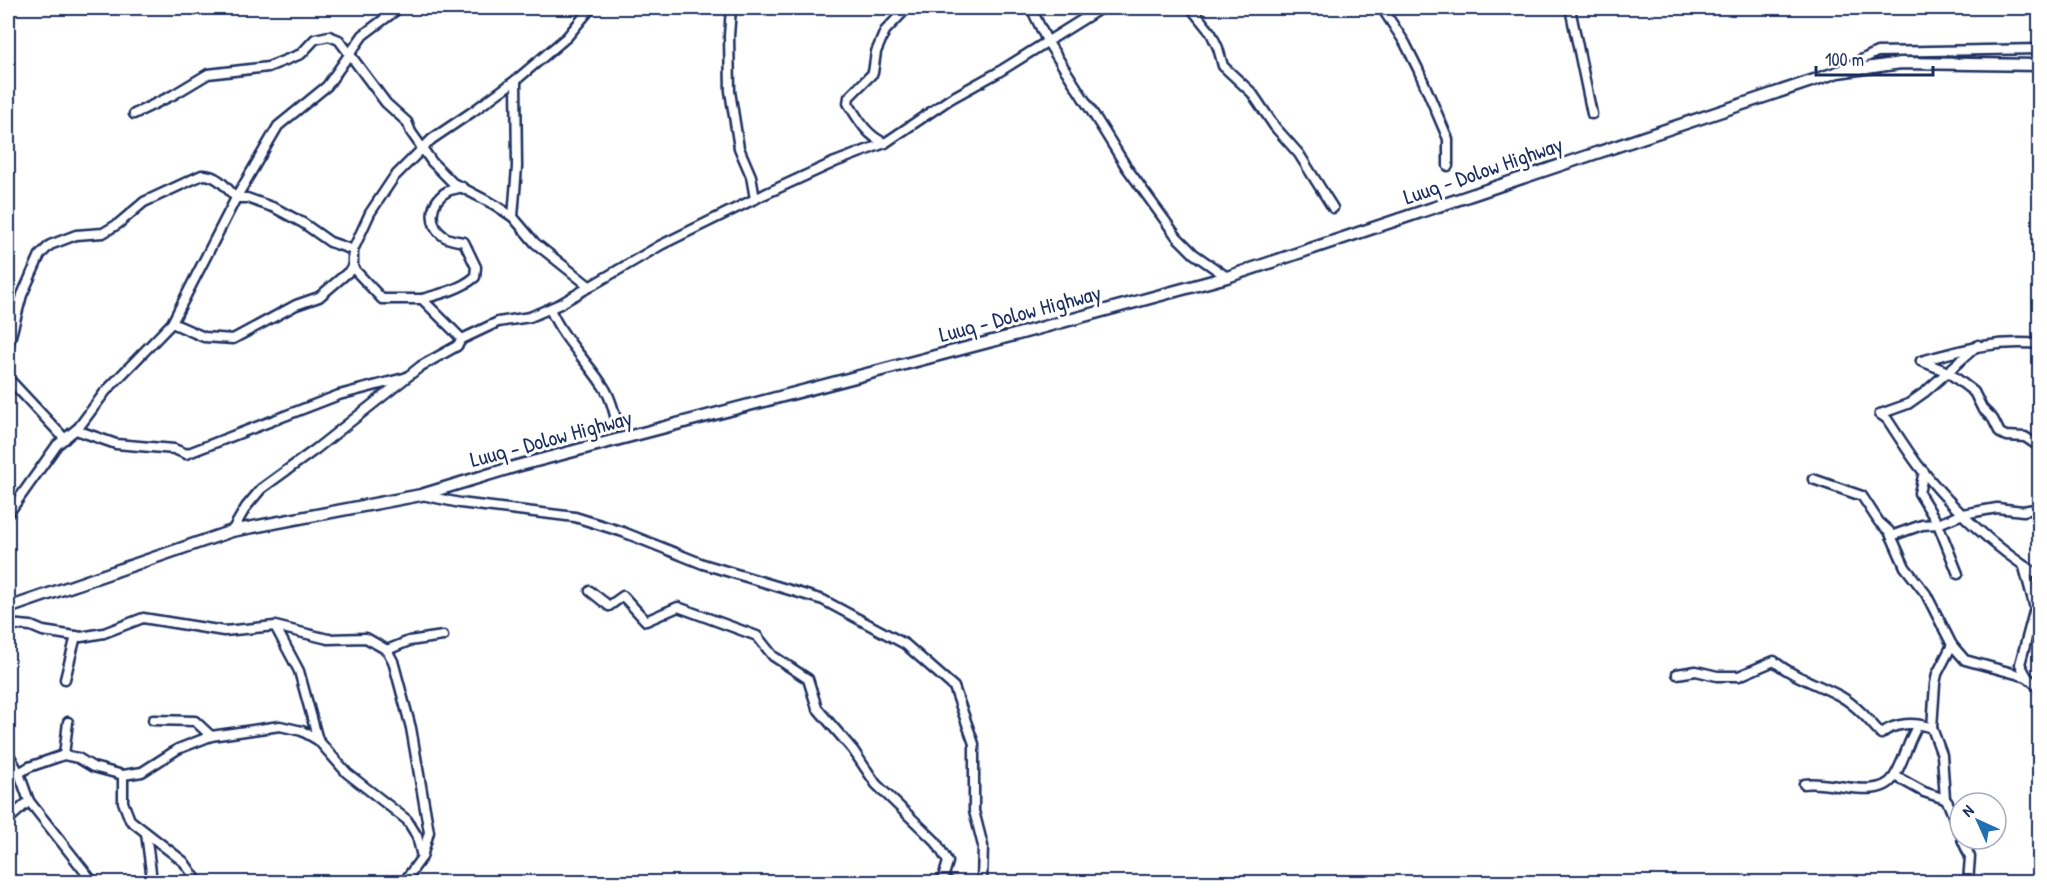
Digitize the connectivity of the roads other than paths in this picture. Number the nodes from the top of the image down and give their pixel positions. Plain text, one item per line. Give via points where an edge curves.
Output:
1 (399, 8) edge
2 (591, 8) edge
3 (731, 8) edge
4 (907, 8) edge
5 (1030, 8) edge
6 (1101, 8) edge
7 (1191, 8) edge
8 (1382, 8) edge
9 (1569, 8) edge
10 (1047, 41) junction
11 (2040, 49) edge
12 (349, 56) junction
13 (2040, 65) edge
14 (1838, 72) junction
15 (516, 80) junction
16 (134, 114) dead end
17 (1592, 114) dead end
18 (885, 143) junction
19 (423, 148) junction
20 (1448, 166) dead end
21 (462, 188) junction
22 (236, 198) junction
23 (755, 199) junction
24 (1333, 208) dead end
25 (513, 217) junction
26 (353, 250) junction
27 (353, 268) junction
28 (1227, 277) junction
29 (589, 286) junction
30 (422, 298) junction
31 (550, 309) junction
32 (172, 323) junction
33 (462, 339) junction
34 (2040, 344) edge
35 (1978, 345) junction
36 (8, 347) edge
37 (1948, 372) junction
38 (408, 376) junction
39 (8, 378) edge
40 (618, 427) dead end
41 (76, 430) junction
42 (65, 439) junction
43 (2040, 447) edge
44 (1924, 472) junction
45 (1813, 479) dead end
46 (421, 495) junction
47 (2040, 508) edge
48 (8, 514) edge
49 (1963, 514) junction
50 (1938, 524) junction
51 (232, 531) junction
52 (1892, 536) junction
53 (2024, 567) junction
54 (1958, 574) dead end
55 (2040, 576) edge
56 (590, 591) dead end
57 (8, 608) edge
58 (8, 624) edge
59 (275, 626) junction
60 (76, 636) junction
61 (443, 636) dead end
62 (1952, 645) junction
63 (387, 650) junction
64 (1677, 674) dead end
65 (2027, 677) junction
66 (65, 679) dead end
67 (2040, 688) edge
68 (153, 720) dead end
69 (68, 722) dead end
70 (1918, 725) junction
71 (1932, 728) junction
72 (211, 736) junction
73 (318, 741) junction
74 (8, 753) edge
75 (64, 755) junction
76 (19, 773) junction
77 (123, 775) junction
78 (1895, 776) junction
79 (1804, 784) dead end
80 (1945, 799) junction
81 (29, 801) junction
82 (1948, 803) edge
83 (8, 820) edge
84 (146, 833) junction
85 (1967, 851) edge
86 (422, 857) junction
87 (151, 872) dead end
88 (93, 882) edge
89 (198, 882) edge
90 (404, 882) edge
91 (949, 882) edge
92 (982, 882) edge
93 (1968, 882) edge

1 - 12 street via 363,35
2 - 15 street via 567,37
3 - 23 street via 730,91 739,148 752,176
4 - 18 street via 885,31 873,73 849,97 848,103 873,138
5 - 10 street
6 - 10 street
7 - 24 street via 1211,33 1223,66 1252,93 1275,128 1299,154
8 - 20 street via 1405,43 1448,139
9 - 17 street
10 - 18 street
10 - 28 street via 1127,168 1178,237 1194,254
11 - 14 street via 1877,52
12 - 16 street via 339,40 329,36 315,39 301,54 268,67 208,74
12 - 19 street via 386,103 407,122
12 - 22 street via 327,86 278,126
13 - 14 main road, Luuq - Dolow Highway via 1901,63
14 - 28 main road, Luuq - Dolow Highway
15 - 19 street
15 - 25 street
18 - 23 street
19 - 21 street via 432,162
19 - 26 street via 393,177
21 - 25 street
21 - 30 street via 447,191 435,203 432,215 436,230 447,238 464,242 476,267 475,277 442,294
22 - 26 street via 275,208 330,242
22 - 32 street
22 - 36 street via 223,183 209,174 202,175 144,202 103,233 76,235 50,245 40,255 22,295
23 - 29 street
25 - 29 street via 535,243
26 - 27 street
27 - 30 street via 382,299
27 - 32 street via 319,297 233,339 204,337
28 - 46 main road, Luuq - Dolow Highway
29 - 31 street
30 - 33 street
31 - 33 street via 498,322
31 - 40 street via 556,323 602,384 612,402
32 - 41 street via 105,392
33 - 38 street
34 - 35 street
35 - 37 street
35 - 37 street via 1921,361
37 - 43 street via 1974,392 2000,433 2025,437
37 - 44 street via 1908,404 1880,414
38 - 41 street via 339,395 186,454 174,449 116,444
38 - 51 street via 261,489
39 - 42 street
41 - 42 street
42 - 48 street
44 - 49 street
44 - 50 street via 1920,493
45 - 52 street via 1862,496
46 - 51 main road, Luuq - Dolow Highway
46 - 92 street via 575,517 703,564 823,600 905,644 954,687 974,744 974,811 982,846
47 - 49 street via 1997,508
49 - 50 street
49 - 53 street
50 - 52 street via 1922,525
50 - 54 street
51 - 57 main road, Luuq - Dolow Highway
52 - 62 street via 1905,567 1926,594
53 - 55 street
53 - 65 street via 2035,608 2020,664
56 - 91 street via 609,606 623,596 646,621 678,607 757,636 773,656 808,679 817,708 876,784 936,842 948,862 943,878
58 - 60 street
59 - 60 street via 224,631 143,618 104,633
59 - 63 street via 328,639 366,639
59 - 73 street via 299,671
60 - 66 street
61 - 63 street via 409,641
62 - 65 street via 1965,660
62 - 71 street via 1937,674
63 - 86 street via 411,728 429,832
64 - 70 street via 1696,671 1739,676 1774,661 1784,670 1838,694 1881,734 1902,724
65 - 67 street
68 - 72 street via 195,721
69 - 75 street
70 - 71 street
70 - 78 street
71 - 80 street via 1942,755
72 - 73 street via 280,726 302,731
72 - 77 street via 178,749 142,772
73 - 86 street via 347,773 407,820 417,836
74 - 76 street
75 - 76 street
75 - 77 street via 93,768
76 - 81 street
77 - 84 street via 125,810 130,820
78 - 79 street via 1879,788
78 - 80 street
80 - 82 street
81 - 83 street
81 - 88 street
84 - 87 street
84 - 89 street via 184,862
85 - 93 street
86 - 90 street

